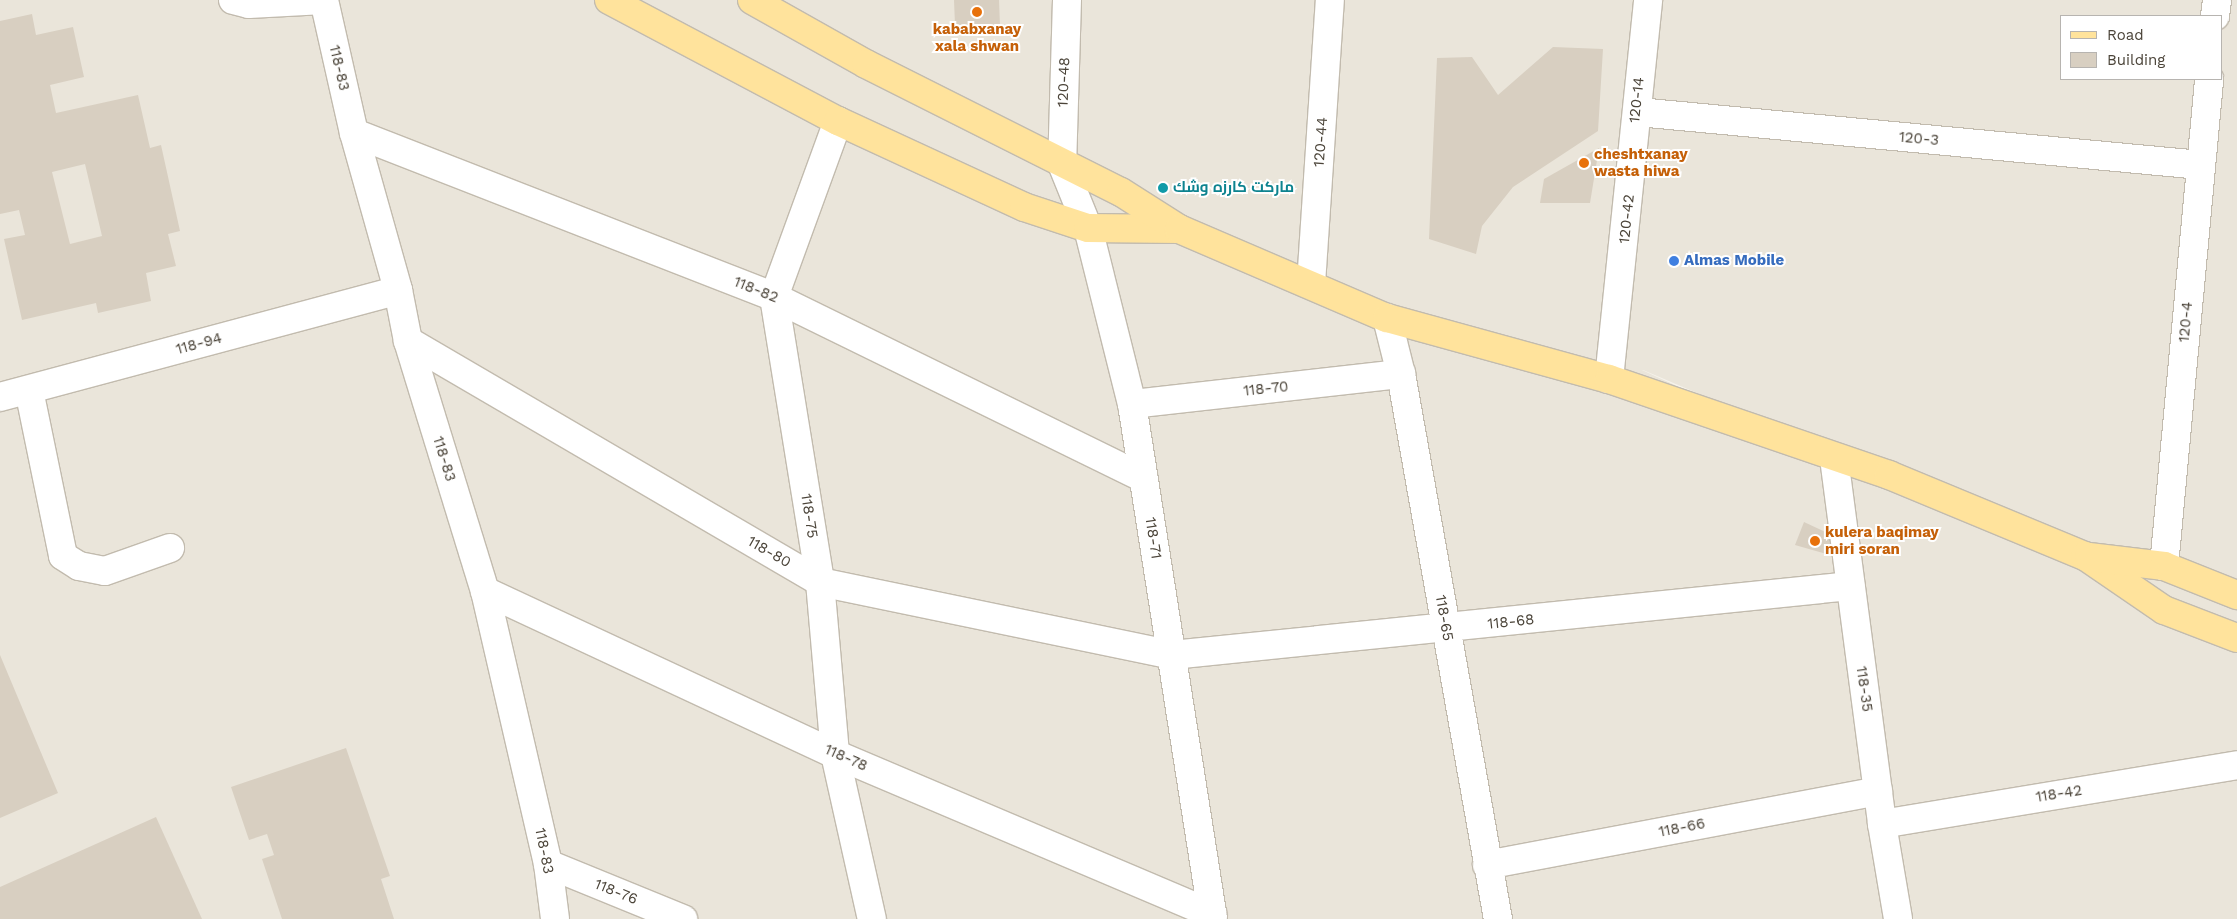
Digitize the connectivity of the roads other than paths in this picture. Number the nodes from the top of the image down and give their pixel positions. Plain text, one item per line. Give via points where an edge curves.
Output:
1 (233, 0) edge
2 (324, 0) edge
3 (609, 0) edge
4 (752, 0) edge
5 (1067, 0) edge
6 (1330, 0) edge
7 (1648, 0) edge
8 (2217, 0) edge
9 (636, 7) edge
10 (2215, 15) edge
11 (2209, 80) edge
12 (1638, 112) junction
13 (838, 121) junction
14 (354, 133) junction
15 (1062, 164) junction
16 (2201, 165) junction
17 (1088, 228) junction
18 (1179, 229) junction
19 (1311, 284) junction
20 (398, 290) junction
21 (774, 297) junction
22 (1387, 318) junction
23 (408, 341) junction
24 (1401, 374) junction
25 (1609, 379) junction
26 (29, 390) junction
27 (0, 397) edge
28 (1132, 404) junction
29 (1834, 458) junction
30 (1143, 478) junction
31 (170, 548) dead end
32 (2085, 556) junction
33 (2164, 566) junction
34 (820, 582) junction
35 (1850, 586) junction
36 (485, 591) junction
37 (2237, 594) edge
38 (1445, 628) junction
39 (2237, 638) edge
40 (1172, 655) junction
41 (835, 754) junction
42 (2237, 765) edge
43 (1878, 791) junction
44 (1882, 824) junction
45 (548, 864) junction
46 (1487, 865) junction
47 (1213, 916) edge
48 (555, 919) edge
49 (683, 919) edge
50 (872, 919) edge
51 (1498, 919) edge
52 (1898, 919) edge

1 - 2 street via 249,4
2 - 14 street, 118-83
3 - 9 main road
4 - 15 main road via 866,64
5 - 15 street, 120-48
6 - 19 street, 120-44
7 - 12 street, 120-42
7 - 25 street, 120-14
8 - 10 street
9 - 13 main road
11 - 16 street, 120-4
12 - 16 street, 120-3
12 - 25 street, 120-42
13 - 17 main road via 1024,207
13 - 21 street, 118-75
14 - 20 street, 118-83
14 - 21 street, 118-82
15 - 17 street, 118-71
15 - 18 main road via 1121,192
16 - 33 street, 120-4
17 - 18 main road
17 - 28 street, 118-71
18 - 19 main road
19 - 22 main road
20 - 23 street, 118-83
20 - 26 street, 118-94
21 - 30 street, 118-82
21 - 34 street, 118-75
22 - 24 street, 118-65
22 - 25 main road
23 - 34 street, 118-80
23 - 36 street, 118-83
24 - 28 street, 118-70
24 - 38 street, 118-65
25 - 29 main road
26 - 27 street, 118-94
26 - 31 street via 64,556 78,566 105,571
28 - 30 street, 118-71
29 - 32 main road via 1889,475
29 - 35 street, 118-35
30 - 40 street, 118-71
32 - 33 main road
32 - 39 main road via 2164,610
33 - 37 main road
34 - 40 street, 118-80
34 - 41 street, 118-75
35 - 38 street, 118-68
35 - 43 street, 118-35
36 - 41 street, 118-78
36 - 45 street, 118-83
38 - 40 street, 118-68
38 - 46 street, 118-65
40 - 47 street, 118-71
41 - 47 street, 118-78
41 - 50 street, 118-75
42 - 44 street, 118-42
43 - 44 street, 118-35
43 - 46 street, 118-66
44 - 52 street, 118-35
45 - 48 street, 118-83
45 - 49 street, 118-76
46 - 51 street, 118-65

